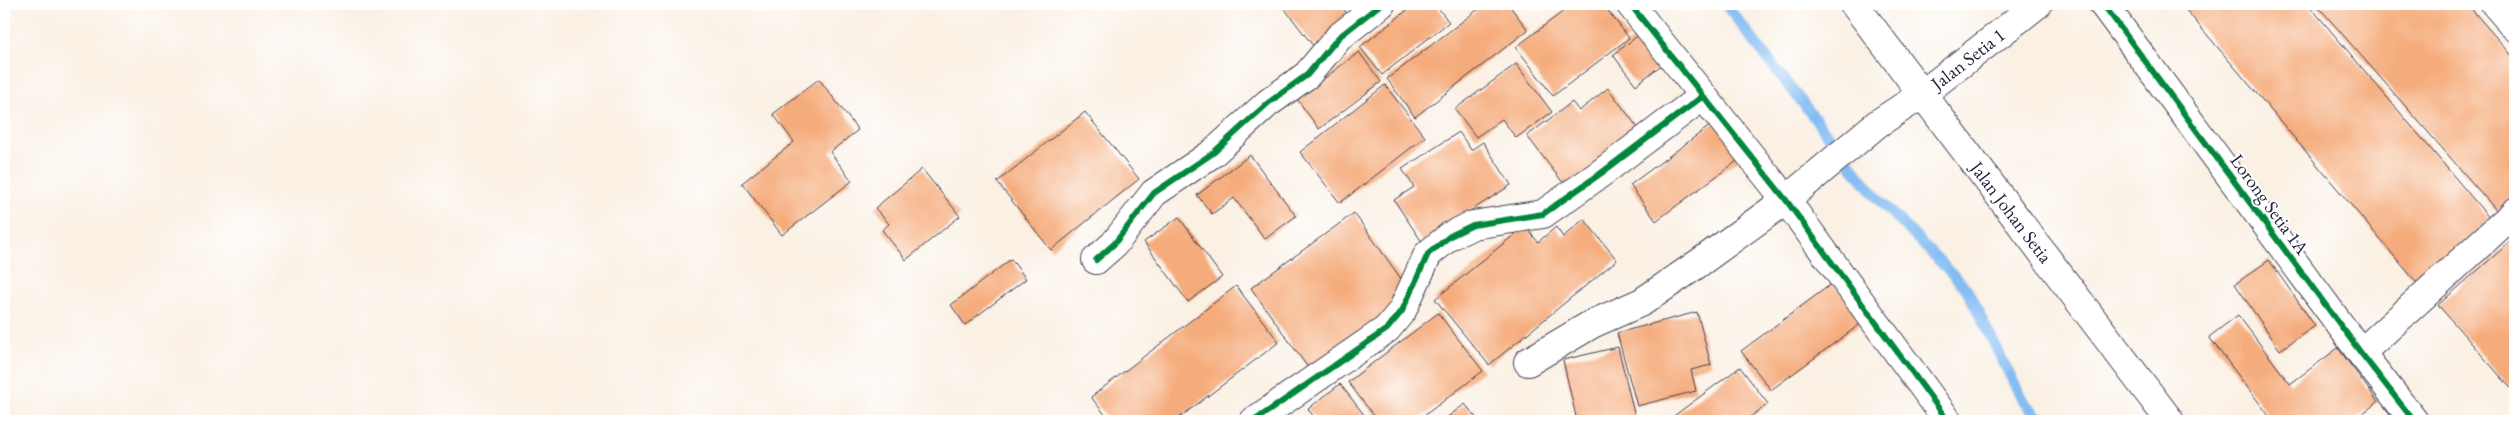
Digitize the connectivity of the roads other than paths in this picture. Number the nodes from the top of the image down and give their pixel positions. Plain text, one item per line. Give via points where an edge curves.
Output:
1 (1380, 4) edge
2 (1630, 4) edge
3 (1854, 4) edge
4 (2038, 4) edge
5 (2103, 4) edge
6 (2495, 4) edge
7 (2515, 27) edge
8 (1921, 95) junction
9 (1703, 96) junction
10 (1793, 192) junction
11 (2515, 212) edge
12 (1096, 260) dead end
13 (2361, 353) junction
14 (1528, 362) dead end
15 (2165, 419) edge
16 (1254, 421) edge
17 (1948, 421) edge
18 (2414, 421) edge

1 - 12 street via 1339,37 1307,74 1268,103 1213,153 1154,193 1114,244
2 - 9 street
3 - 8 street, Jalan Johan Setia
4 - 8 street, Jalan Setia 1
5 - 13 street, Lorong Setia 1A
6 - 7 street
8 - 10 street, Jalan Setia 1 via 1878,124
8 - 15 street, Jalan Johan Setia
9 - 10 street
9 - 16 street via 1543,214 1473,225 1450,236 1428,254 1402,311 1387,329
10 - 14 street, Jalan Setia 1 via 1642,302 1592,324
10 - 17 street
11 - 13 street
13 - 18 street, Lorong Setia 1A

